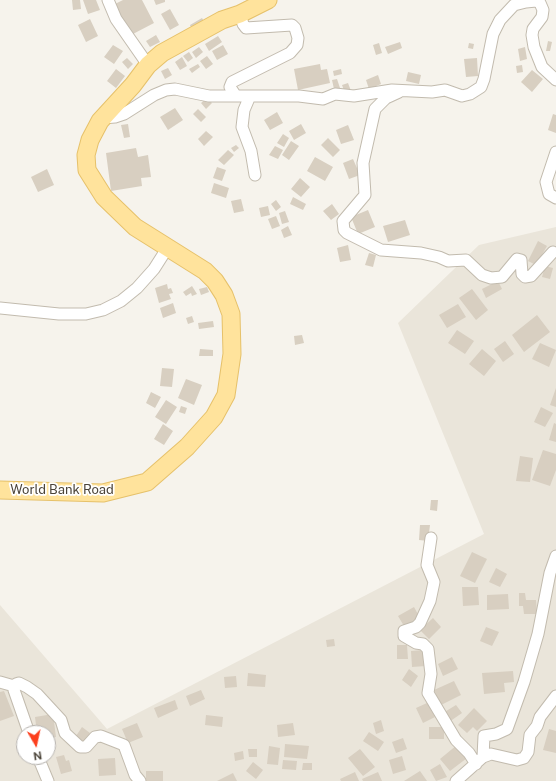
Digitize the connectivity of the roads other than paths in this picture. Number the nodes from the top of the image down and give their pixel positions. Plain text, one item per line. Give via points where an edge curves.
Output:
1 (108, 0) edge
2 (268, 0) edge
3 (240, 14) junction
4 (148, 65) junction
5 (556, 80) edge
6 (401, 92) junction
7 (236, 96) junction
8 (250, 96) junction
9 (103, 118) junction
10 (556, 152) edge
11 (255, 175) dead end
12 (556, 198) edge
13 (168, 247) junction
14 (553, 252) dead end
15 (0, 308) edge
16 (0, 490) edge
17 (431, 538) dead end
18 (556, 556) edge
19 (0, 682) edge
20 (14, 686) junction
21 (556, 696) edge
22 (26, 725) edge
23 (480, 761) junction
24 (41, 765) edge
25 (48, 781) edge
26 (140, 781) edge
27 (456, 781) edge

1 - 4 street via 116,18
2 - 3 main road, World Bank Road
3 - 4 main road, World Bank Road via 222,20 176,44
3 - 7 street via 246,28 292,25 298,38 297,45 290,53 232,82 230,87
4 - 9 main road, World Bank Road
5 - 6 street via 542,67 534,47 533,29 543,10 536,1 514,5 500,20 493,34 484,80 476,92 462,96 445,90
6 - 8 street via 383,90 354,96 335,94 323,99 299,96
6 - 14 street via 386,98 375,109 363,163 365,195 343,221 347,234 381,250 421,253 439,256 448,261 466,260 482,275 491,278 502,277 517,259 521,260 522,274 525,277 531,276
7 - 8 street
7 - 9 street via 209,96 175,89 166,90 124,114
8 - 11 street via 244,110 242,127 251,152
9 - 13 main road, World Bank Road via 90,140 86,155 87,170 92,180 104,197 135,227
10 - 12 street via 546,182 549,194
13 - 15 street via 154,269 137,288 121,301 102,310 86,314 59,314
13 - 16 main road, World Bank Road via 193,262 215,281 232,314 230,373 226,395 214,416 188,447 147,482 103,493
17 - 23 street via 427,565 434,582 430,601 418,625 404,631 404,636 423,644 428,649 431,674 428,693 456,740
18 - 23 street via 538,634 507,729 484,736
19 - 20 street
20 - 22 street
20 - 26 street via 22,684 37,694 61,720 65,733 80,747 86,748 96,737 101,736 122,743
21 - 23 street via 530,735 528,752 524,758 517,760 492,754
23 - 27 street
24 - 25 street

